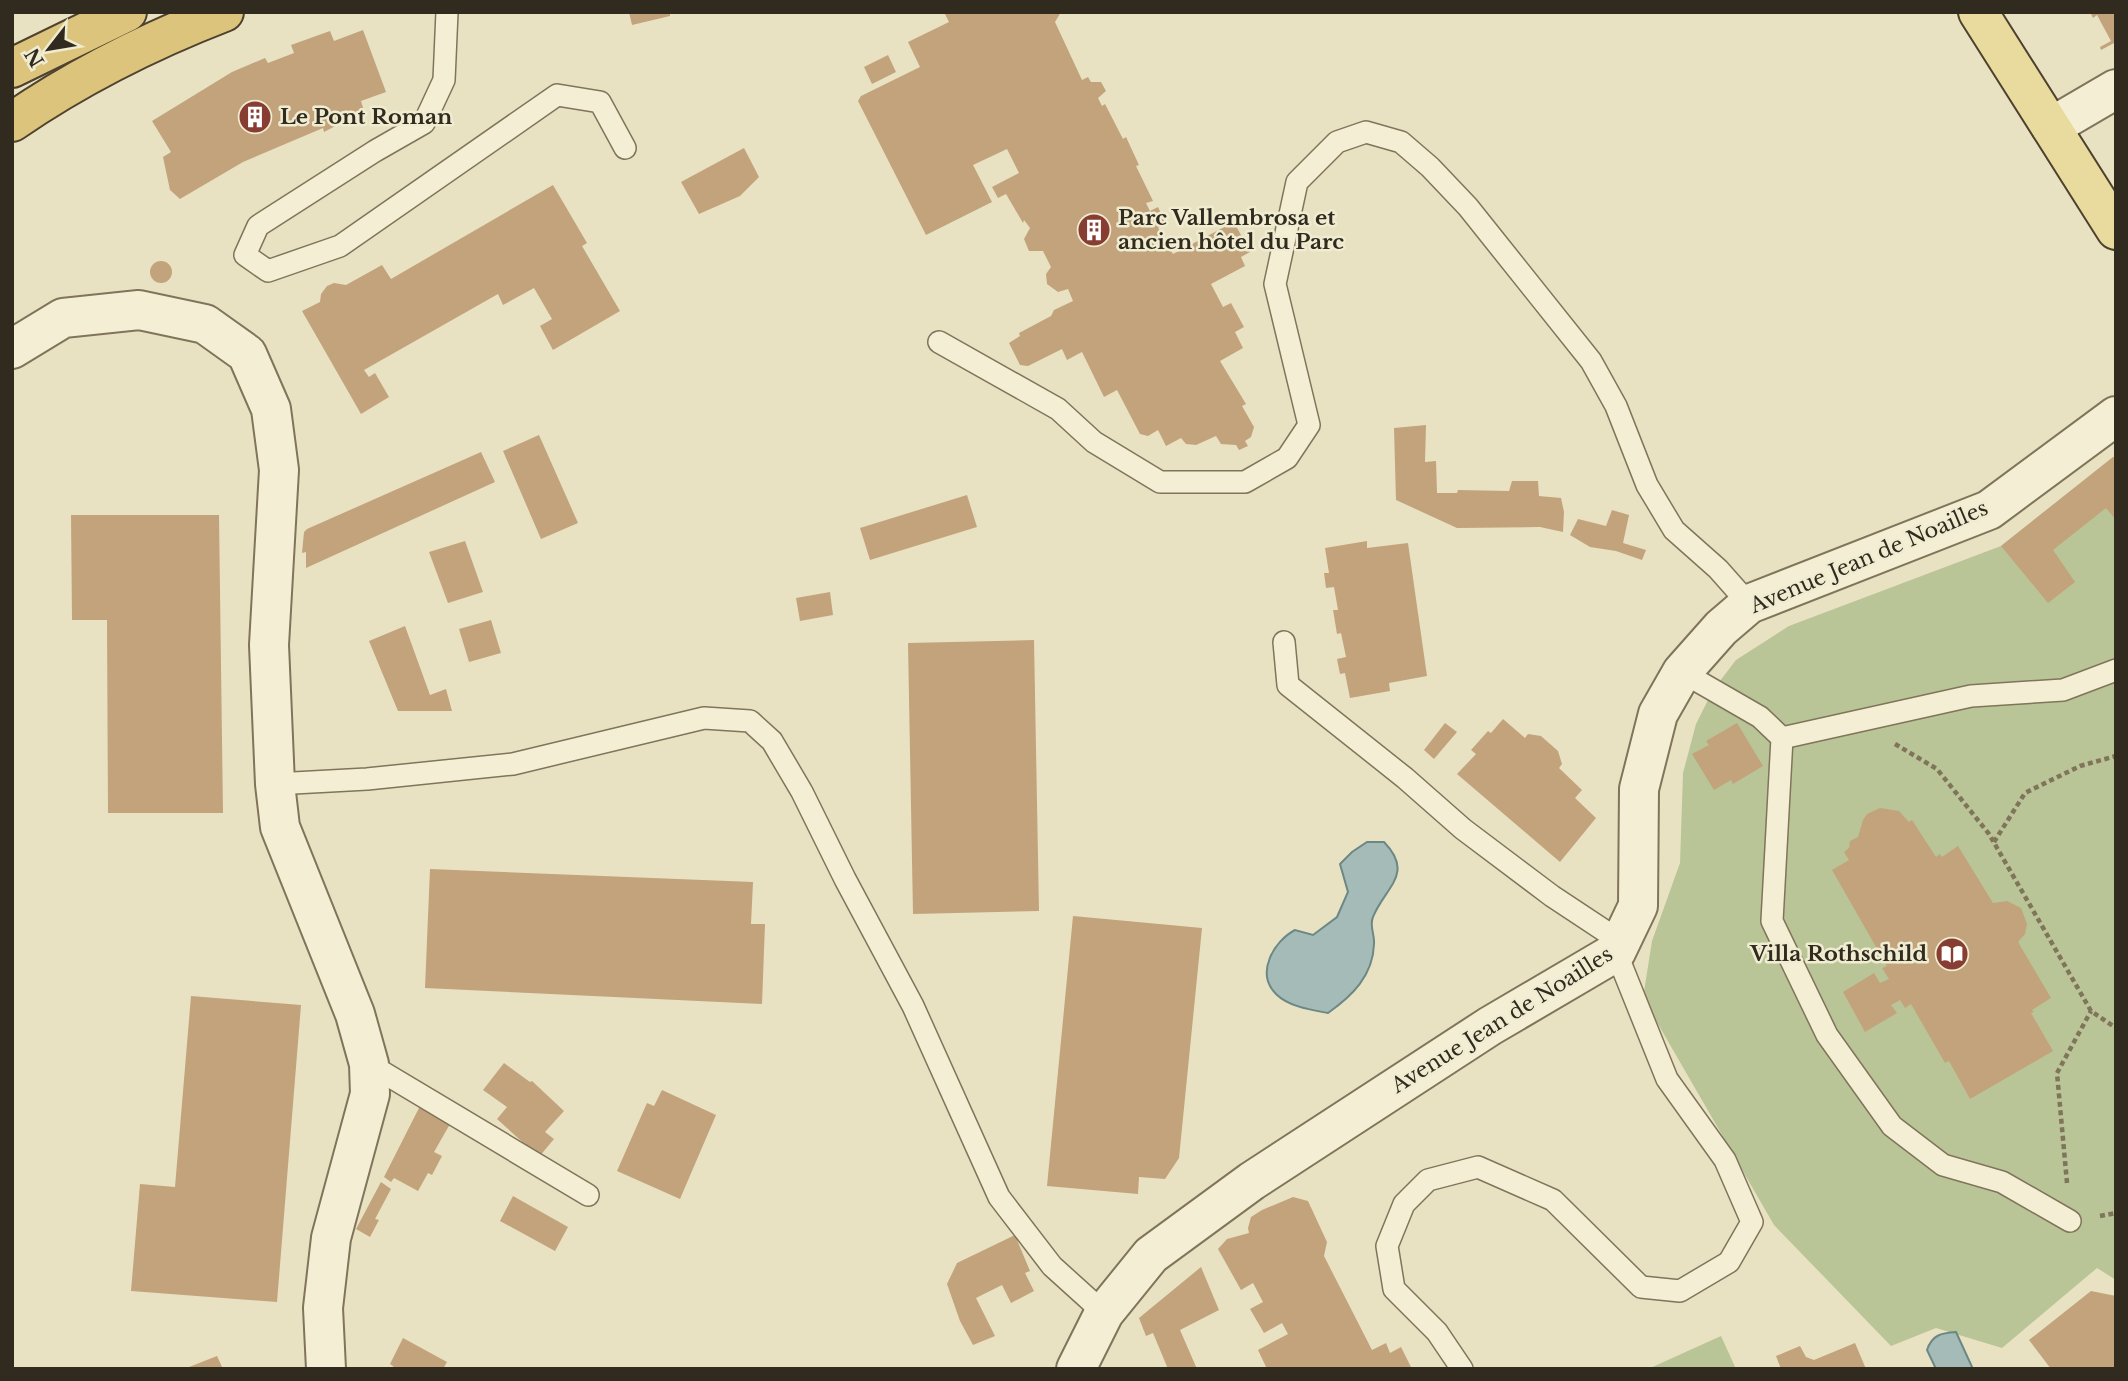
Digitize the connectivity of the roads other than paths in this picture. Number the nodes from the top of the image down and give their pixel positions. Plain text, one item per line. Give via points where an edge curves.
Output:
1 (127, 12) edge
2 (224, 12) edge
3 (447, 12) edge
4 (1978, 12) edge
5 (12, 68) edge
6 (2116, 89) edge
7 (12, 122) edge
8 (2051, 127) junction
9 (625, 148) dead end
10 (2116, 230) edge
11 (939, 342) dead end
12 (12, 349) edge
13 (2116, 416) edge
14 (1749, 604) junction
15 (1284, 642) dead end
16 (2116, 670) edge
17 (1682, 672) junction
18 (1782, 738) junction
19 (275, 784) junction
20 (1618, 946) junction
21 (369, 1064) junction
22 (588, 1195) dead end
23 (2070, 1221) road end
24 (1104, 1313) junction
25 (326, 1369) edge
26 (1076, 1369) edge
27 (1462, 1369) edge

1 - 5 highway
2 - 7 highway via 99,68
3 - 9 lane via 444,80 424,123 258,226 245,255 268,271 340,246 557,95 600,103
4 - 8 main road
6 - 8 street
8 - 10 main road
11 - 14 lane via 1058,409 1094,442 1160,482 1245,482 1287,458 1308,425 1275,284 1297,182 1337,142 1366,132 1401,142 1468,207 1591,361 1616,406 1647,485 1674,530
12 - 19 street via 63,318 139,310 205,324 247,354 271,409 279,470 269,645
13 - 14 street, Avenue Jean de Noailles via 1989,510
14 - 17 street, Avenue Jean de Noailles
15 - 20 lane via 1288,685 1463,829
16 - 18 lane via 2063,690 1971,696
17 - 18 lane via 1760,717
17 - 20 street, Avenue Jean de Noailles via 1658,714 1639,789 1638,906
18 - 23 lane via 1772,921 1827,1035 1892,1126 1943,1165 2002,1182
19 - 21 street via 280,827 355,1014
19 - 24 lane via 513,764 704,718 750,721 772,741 802,792 913,1006 999,1197 1052,1266
20 - 24 street, Avenue Jean de Noailles via 1252,1181 1151,1255
20 - 27 lane via 1667,1079 1726,1160 1752,1222 1729,1262 1681,1291 1641,1287 1553,1200 1478,1167 1429,1180 1404,1204 1387,1246 1392,1278 1394,1289 1437,1332
21 - 22 lane
21 - 25 street via 370,1094 331,1238 323,1308
24 - 26 street, Avenue Jean de Noailles

